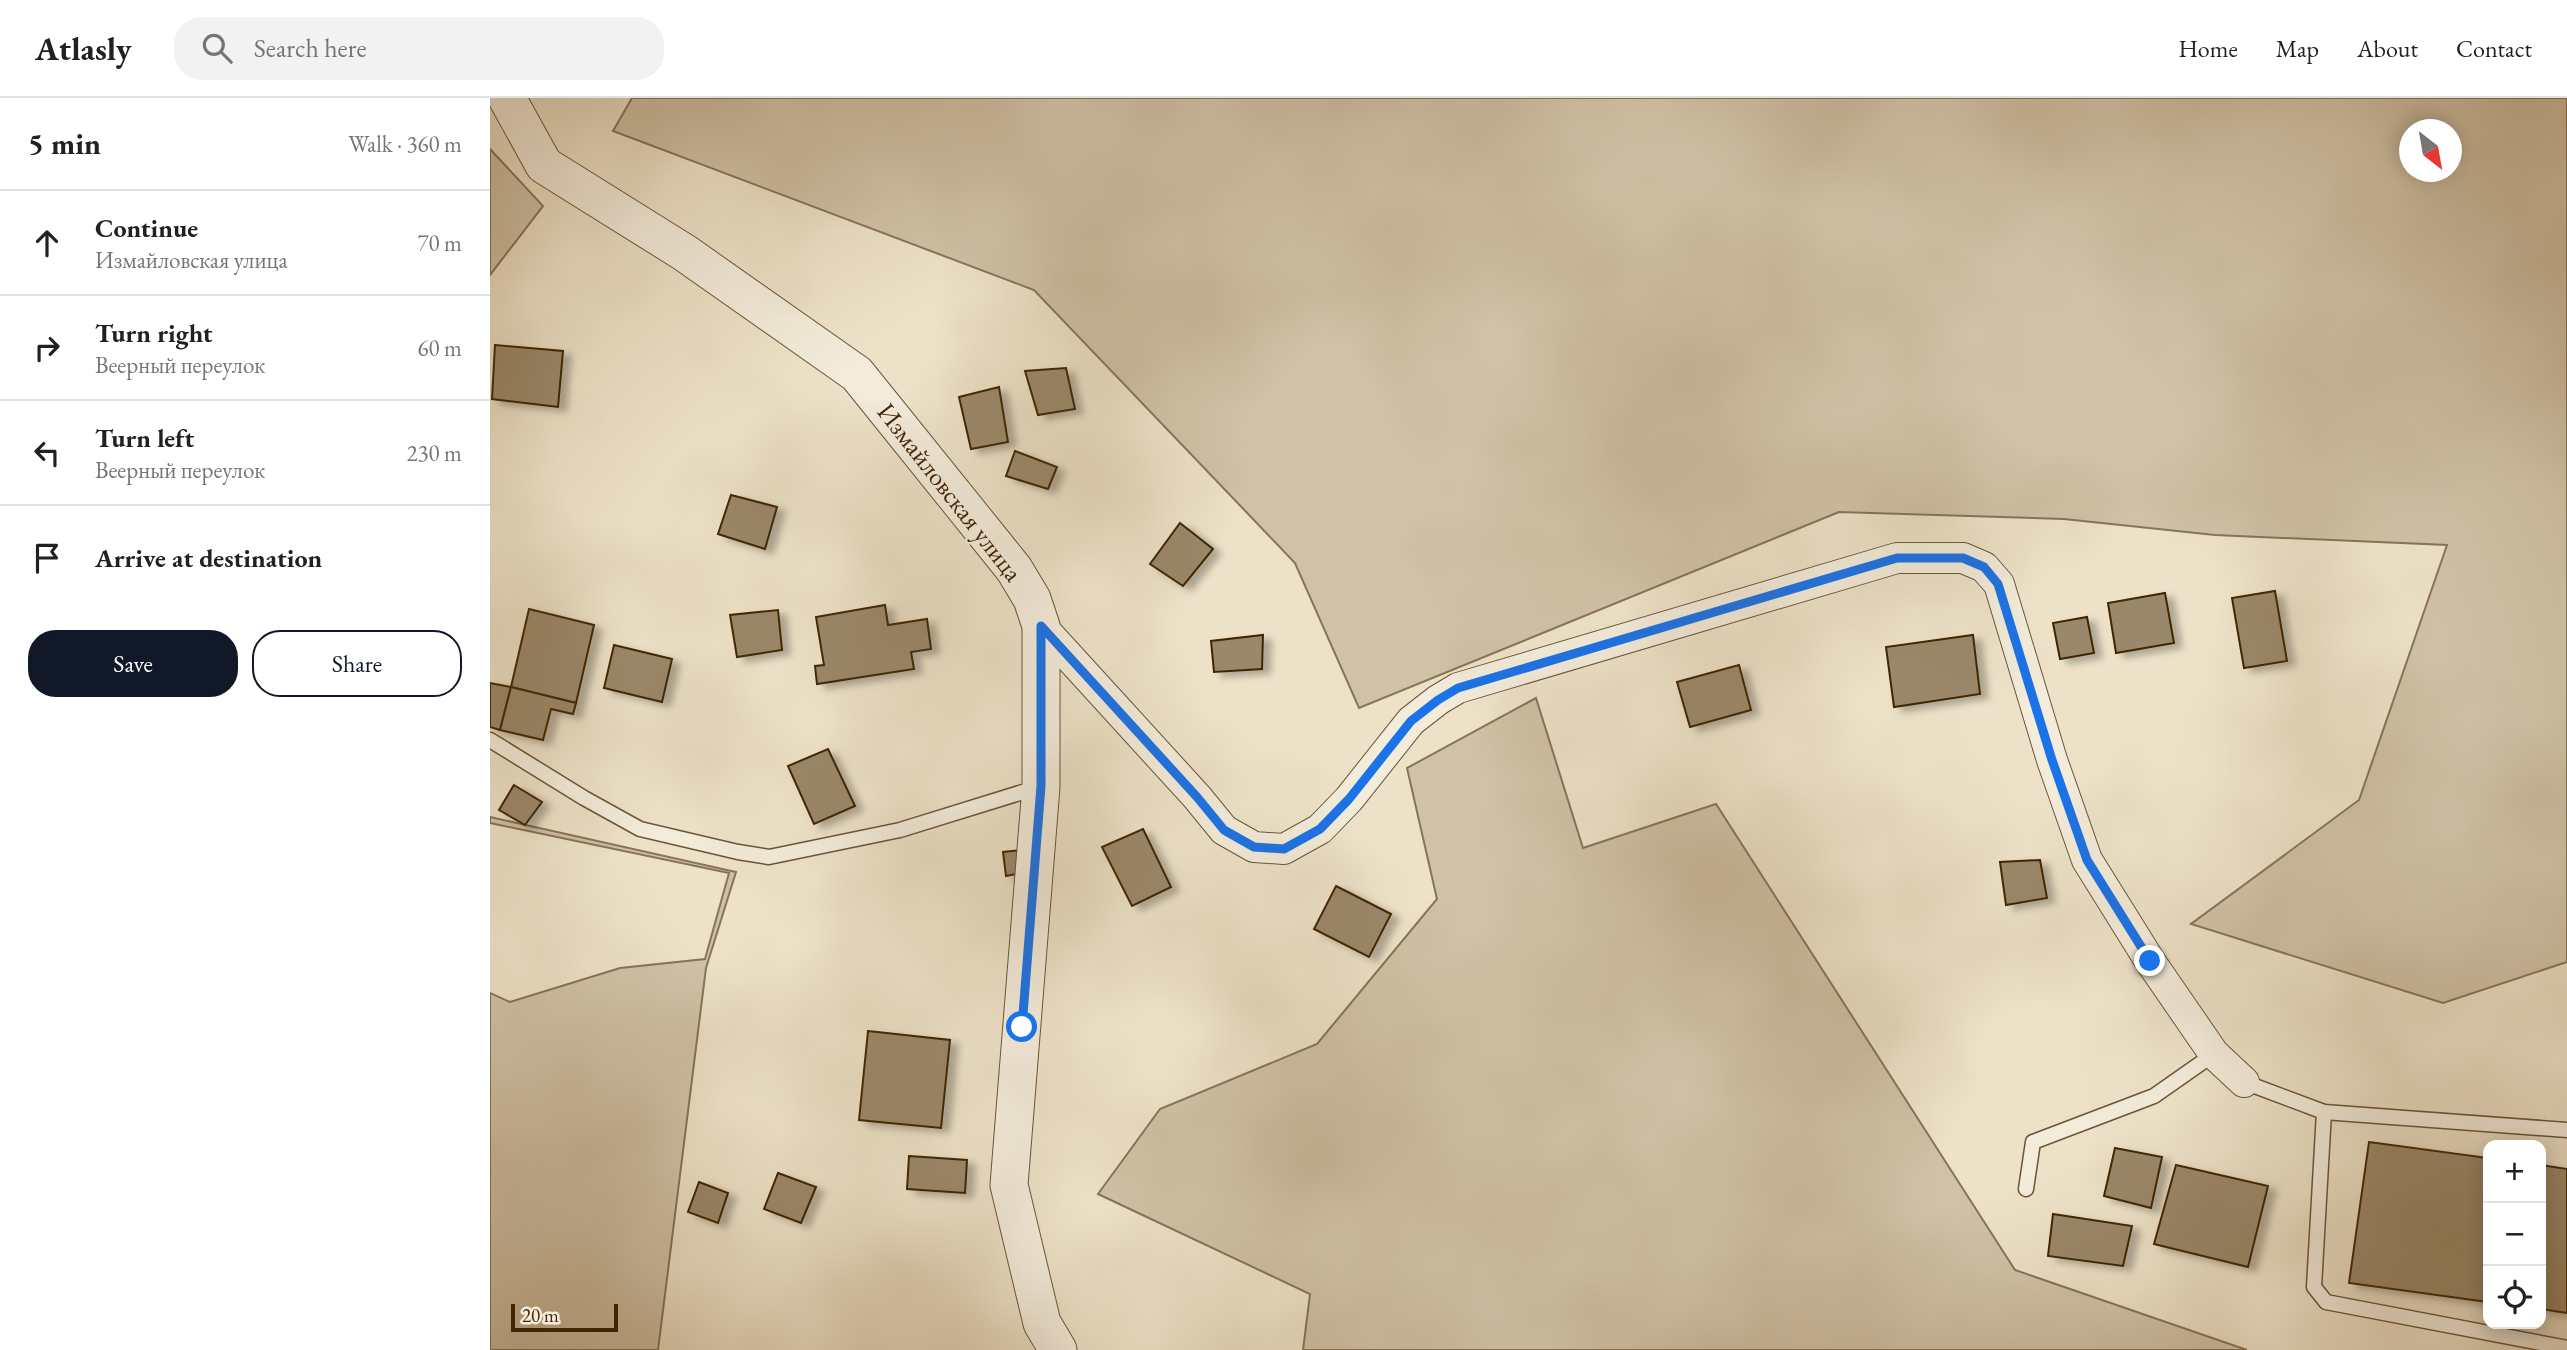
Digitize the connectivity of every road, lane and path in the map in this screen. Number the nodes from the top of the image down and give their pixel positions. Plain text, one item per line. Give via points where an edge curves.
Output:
1 (507, 98) edge
2 (1041, 626) junction
3 (490, 740) edge
4 (1041, 786) junction
5 (2214, 1054) junction
6 (2244, 1082) joint
7 (2324, 1112) junction
8 (2567, 1130) edge
9 (2026, 1189) dead end
10 (2567, 1348) edge
11 (1058, 1350) edge

1 - 2 street, Измайловская улица via 544,165 685,253 857,374 1014,569
2 - 4 street, Измайловская улица
2 - 5 street via 1224,830 1254,847 1284,849 1320,829 1411,721 1458,688 1897,558 1963,558 1984,567 1998,584 2087,860
3 - 4 lane via 640,829 769,857 900,830
4 - 11 street, Измайловская улица via 1009,1185 1042,1322
5 - 6 street
5 - 9 lane via 2154,1096 2033,1142
6 - 7 lane
7 - 8 lane
7 - 10 lane via 2314,1287 2326,1303

